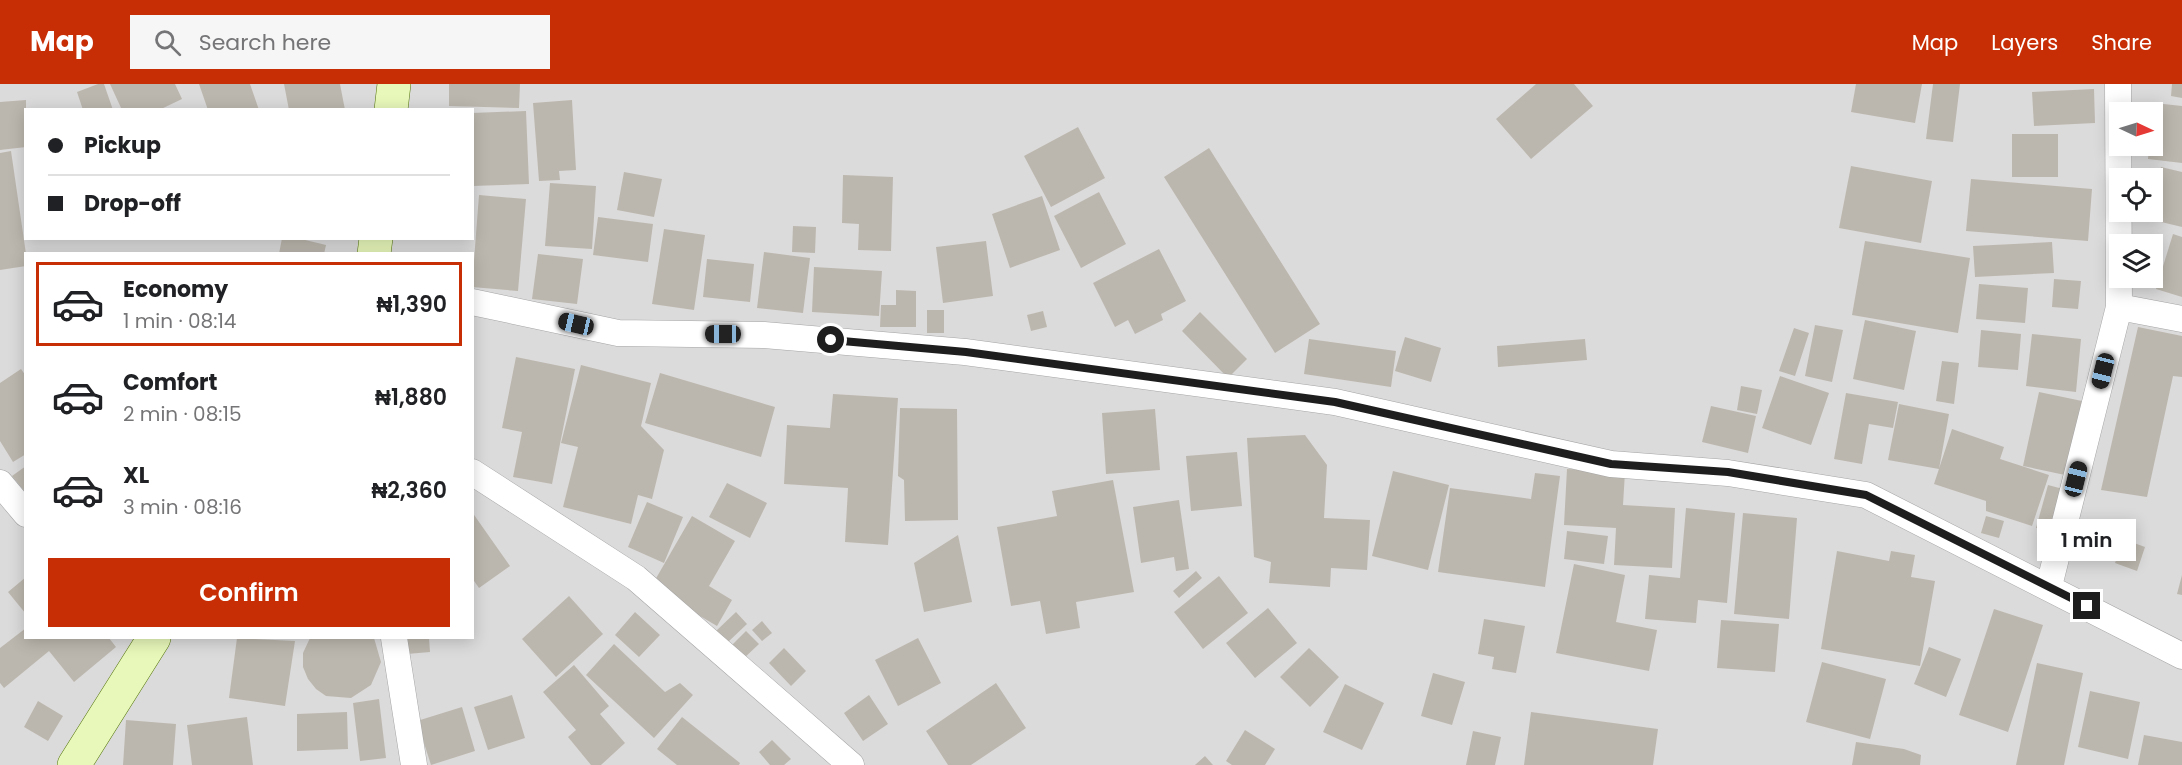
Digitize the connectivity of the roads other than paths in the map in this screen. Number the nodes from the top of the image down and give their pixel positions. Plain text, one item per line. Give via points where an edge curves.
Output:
1 (394, 84) edge
2 (2118, 84) edge
3 (391, 108) edge
4 (474, 302) edge
5 (2119, 307) junction
6 (2182, 319) edge
7 (474, 473) edge
8 (0, 483) edge
9 (24, 512) edge
10 (2049, 586) junction
11 (394, 639) edge
12 (144, 642) edge
13 (2182, 656) edge
14 (74, 765) edge
15 (414, 765) edge
16 (851, 765) edge

1 - 3 main road
2 - 5 street
4 - 10 street via 618,333 764,335 966,352 1335,402 1611,464 1728,472 1866,495
5 - 6 street
5 - 10 street
7 - 16 street via 636,578
8 - 9 street
10 - 13 street
11 - 15 street
12 - 14 main road

